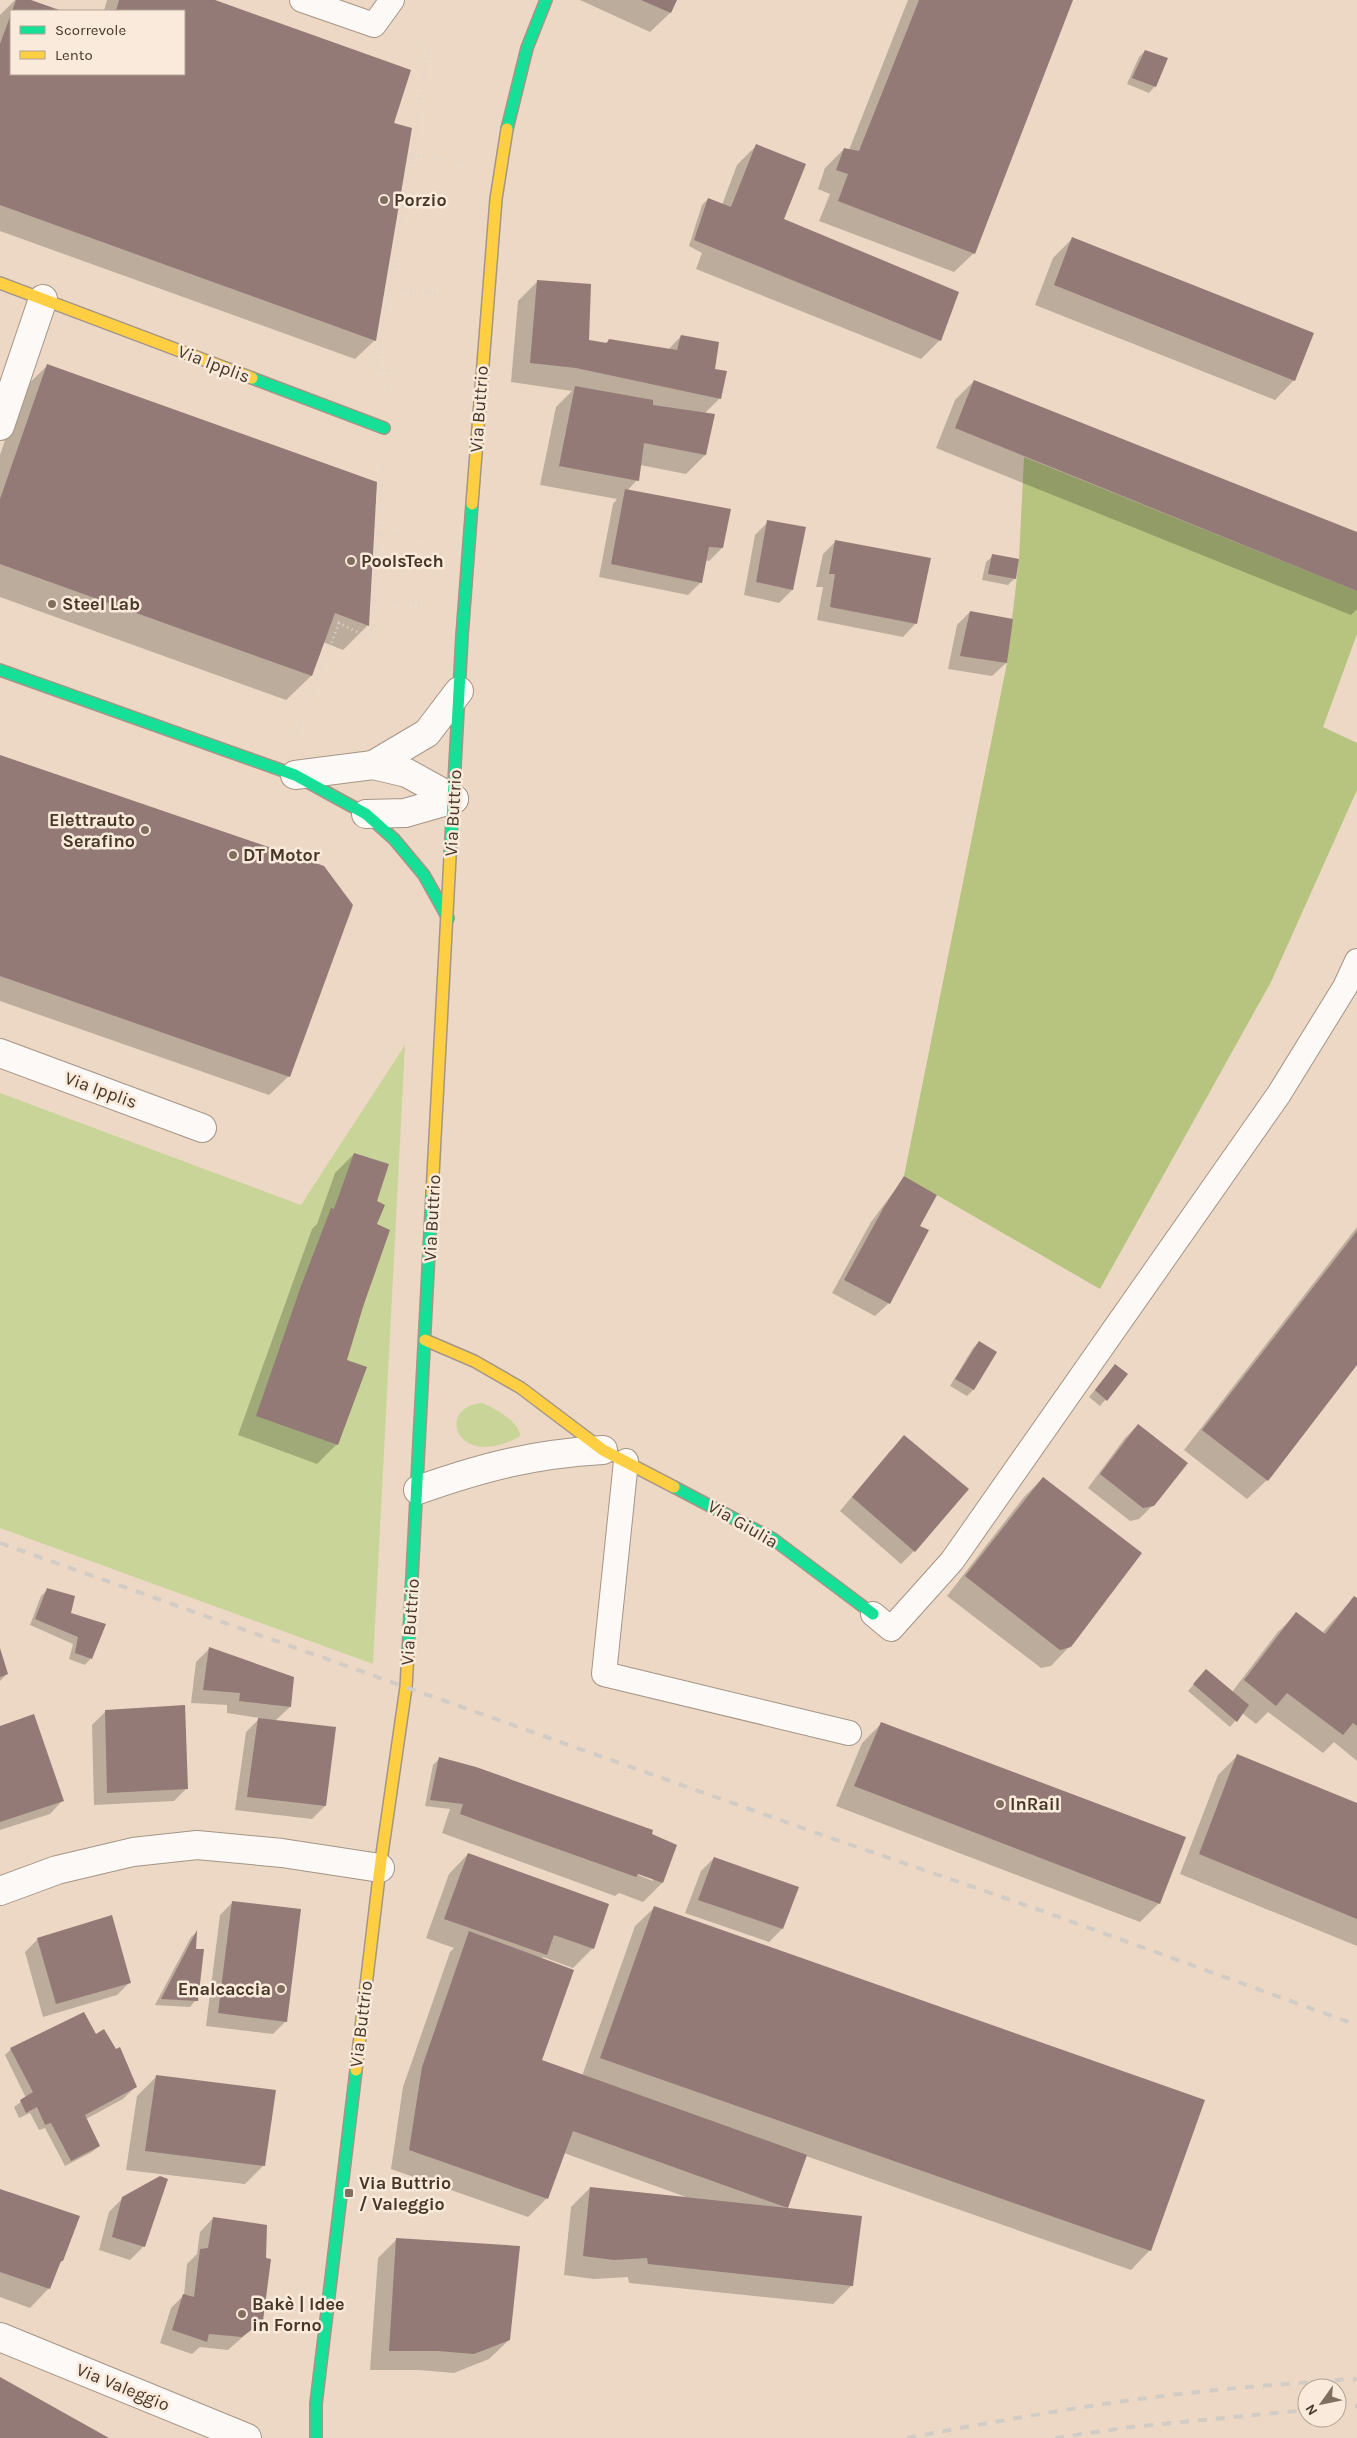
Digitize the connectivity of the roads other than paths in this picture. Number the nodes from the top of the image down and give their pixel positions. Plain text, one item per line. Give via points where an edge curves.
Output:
1 (302, 0) edge
2 (392, 0) edge
3 (541, 2) edge
4 (0, 283) edge
5 (43, 300) junction
6 (0, 426) edge
7 (384, 428) dead end
8 (0, 670) edge
9 (459, 691) junction
10 (373, 765) junction
11 (295, 775) junction
12 (454, 799) junction
13 (366, 814) junction
14 (448, 918) junction
15 (1357, 961) edge
16 (0, 1053) edge
17 (202, 1128) dead end
18 (425, 1340) junction
19 (614, 1455) junction
20 (418, 1490) junction
21 (873, 1614) joint
22 (848, 1732) dead end
23 (380, 1868) junction
24 (0, 1892) edge
25 (0, 2337) edge
26 (247, 2438) edge
27 (316, 2438) edge

1 - 2 lane via 374,25
3 - 9 street, Via Buttrio via 506,134 496,199
4 - 5 street, Via Ipplis
5 - 6 street
5 - 7 street, Via Ipplis
8 - 11 street
9 - 10 street via 427,733
9 - 12 street, Via Buttrio
10 - 11 street
10 - 12 street via 406,773
11 - 13 street
12 - 13 street via 405,813
12 - 14 street, Via Buttrio
13 - 14 street via 394,839 424,875
14 - 18 street, Via Buttrio
15 - 21 lane via 1345,987 1279,1094 952,1561 891,1628
16 - 17 street, Via Ipplis
18 - 19 street, Via Giulia via 474,1361 521,1388
18 - 20 street, Via Buttrio
19 - 20 street via 556,1453 501,1463
19 - 21 street, Via Giulia via 773,1539
19 - 22 lane via 604,1674
20 - 23 street, Via Buttrio via 406,1687
23 - 24 street via 282,1853 197,1845 133,1852 85,1863
23 - 27 street, Via Buttrio via 316,2404
25 - 26 street, Via Valeggio

